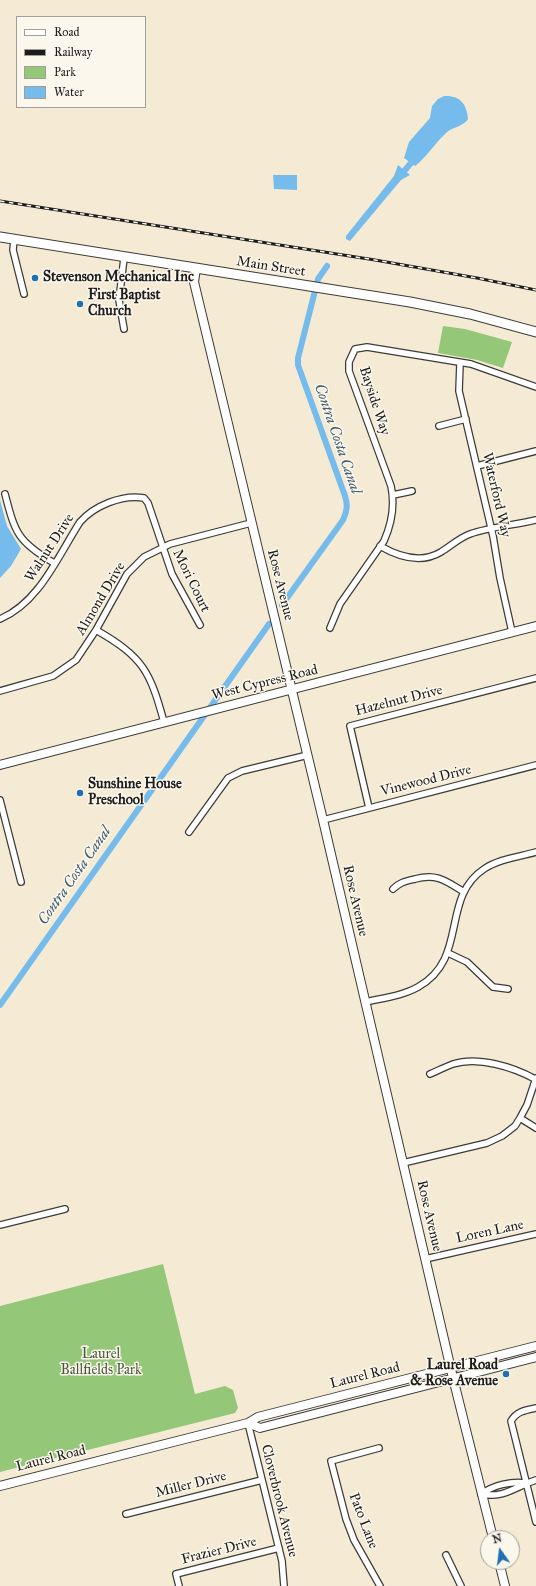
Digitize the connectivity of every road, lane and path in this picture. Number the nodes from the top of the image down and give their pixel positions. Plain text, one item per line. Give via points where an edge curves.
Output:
1 (0, 238) edge
2 (14, 240) junction
3 (124, 258) junction
4 (196, 269) junction
5 (24, 294) dead end
6 (124, 329) dead end
7 (536, 332) edge
8 (460, 363) junction
9 (536, 387) edge
10 (466, 419) junction
11 (439, 426) dead end
12 (536, 451) edge
13 (477, 466) junction
14 (412, 491) dead end
15 (5, 494) dead end
16 (393, 495) junction
17 (536, 520) edge
18 (252, 523) junction
19 (492, 530) junction
20 (380, 546) junction
21 (162, 547) junction
22 (54, 563) junction
23 (0, 619) edge
24 (200, 625) dead end
25 (536, 626) edge
26 (330, 628) dead end
27 (96, 630) junction
28 (512, 632) junction
29 (536, 678) edge
30 (291, 690) junction
31 (0, 691) edge
32 (164, 722) junction
33 (308, 755) junction
34 (0, 765) edge
35 (536, 765) edge
36 (0, 800) edge
37 (369, 808) junction
38 (323, 820) junction
39 (189, 832) dead end
40 (536, 852) edge
41 (21, 882) dead end
42 (393, 889) dead end
43 (464, 892) junction
44 (448, 953) junction
45 (508, 989) dead end
46 (365, 1002) junction
47 (430, 1074) dead end
48 (535, 1078) edge
49 (520, 1118) junction
50 (536, 1128) edge
51 (403, 1163) junction
52 (65, 1209) dead end
53 (0, 1225) edge
54 (536, 1234) edge
55 (425, 1259) junction
56 (536, 1346) edge
57 (536, 1357) edge
58 (450, 1368) junction
59 (453, 1378) junction
60 (536, 1408) edge
61 (248, 1423) junction
62 (379, 1448) dead end
63 (262, 1480) junction
64 (536, 1480) edge
65 (526, 1483) junction
66 (0, 1486) edge
67 (481, 1494) junction
68 (126, 1514) dead end
69 (536, 1522) edge
70 (491, 1530) edge
71 (279, 1548) junction
72 (446, 1555) dead end
73 (501, 1570) edge
74 (179, 1586) edge
75 (284, 1586) edge
76 (380, 1586) edge
77 (461, 1586) edge
78 (505, 1586) edge

1 - 2 main road, Main Street
2 - 3 main road, Main Street
2 - 5 street
3 - 4 main road, Main Street
3 - 6 street via 119,300
4 - 7 main road, Main Street via 440,307
4 - 18 street, Rose Avenue via 194,282
8 - 9 street, Bayside Way via 486,368
8 - 10 street, Waterford Way via 460,391
8 - 16 street, Bayside Way via 367,347 359,347 352,354 349,362 351,377
10 - 11 street
10 - 13 street, Waterford Way
12 - 13 street
13 - 19 street, Waterford Way
14 - 16 street
15 - 22 street via 13,523 21,538 29,547
16 - 20 street, Bayside Way via 389,530
17 - 19 street
18 - 21 street, Almond Drive
18 - 30 street, Rose Avenue
19 - 20 street via 471,534 458,539 440,552 418,558 396,555
19 - 28 street, Waterford Way
20 - 26 street, Bayside Way via 343,599
21 - 22 street, Walnut Drive via 148,503 144,498 131,498 104,505 86,515
21 - 24 street, Mori Court via 177,586
21 - 27 street, Almond Drive via 144,557 127,574
22 - 23 street, Walnut Drive via 27,602 15,612
25 - 28 street, West Cypress Road
27 - 31 street, Almond Drive via 85,649 64,669 40,681
27 - 32 street via 128,650 145,670 155,690
28 - 30 street, West Cypress Road
29 - 37 street, Hazelnut Drive via 350,726
30 - 32 street, West Cypress Road
30 - 33 street, Rose Avenue
32 - 34 street, West Cypress Road
33 - 38 street, Rose Avenue
33 - 39 street via 242,771 228,778
35 - 37 street, Vinewood Drive
36 - 41 street
37 - 38 street, Vinewood Drive
38 - 46 street, Rose Avenue
40 - 43 street via 494,864 475,876
42 - 43 street via 400,882 426,876 441,878
43 - 44 street via 457,910
44 - 45 street via 467,962 492,987
44 - 46 street via 433,975 418,986 403,993
46 - 51 street, Rose Avenue
47 - 48 street via 453,1064 479,1062 515,1070
48 - 49 street
49 - 50 street
49 - 51 street via 515,1126 502,1136 487,1143
51 - 55 street, Rose Avenue
52 - 53 street
54 - 55 street, Loren Lane
55 - 58 street, Rose Avenue
56 - 58 street, Laurel Road
57 - 59 street, Laurel Road
58 - 59 street, Rose Avenue
58 - 61 street, Laurel Road via 258,1416
59 - 61 street, Laurel Road via 260,1428
59 - 67 street, Rose Avenue
60 - 65 street via 515,1415 511,1421
61 - 63 street, Cloverbrook Avenue
61 - 66 street, Laurel Road
62 - 76 street, Pato Lane via 331,1461 354,1540
63 - 68 street, Miller Drive
63 - 71 street, Cloverbrook Avenue
64 - 65 street
65 - 67 street via 517,1482 489,1488
65 - 69 street
67 - 70 street, Rose Avenue
71 - 74 street, Frazier Drive via 176,1574
71 - 75 street, Cloverbrook Avenue
72 - 77 street
73 - 78 street

